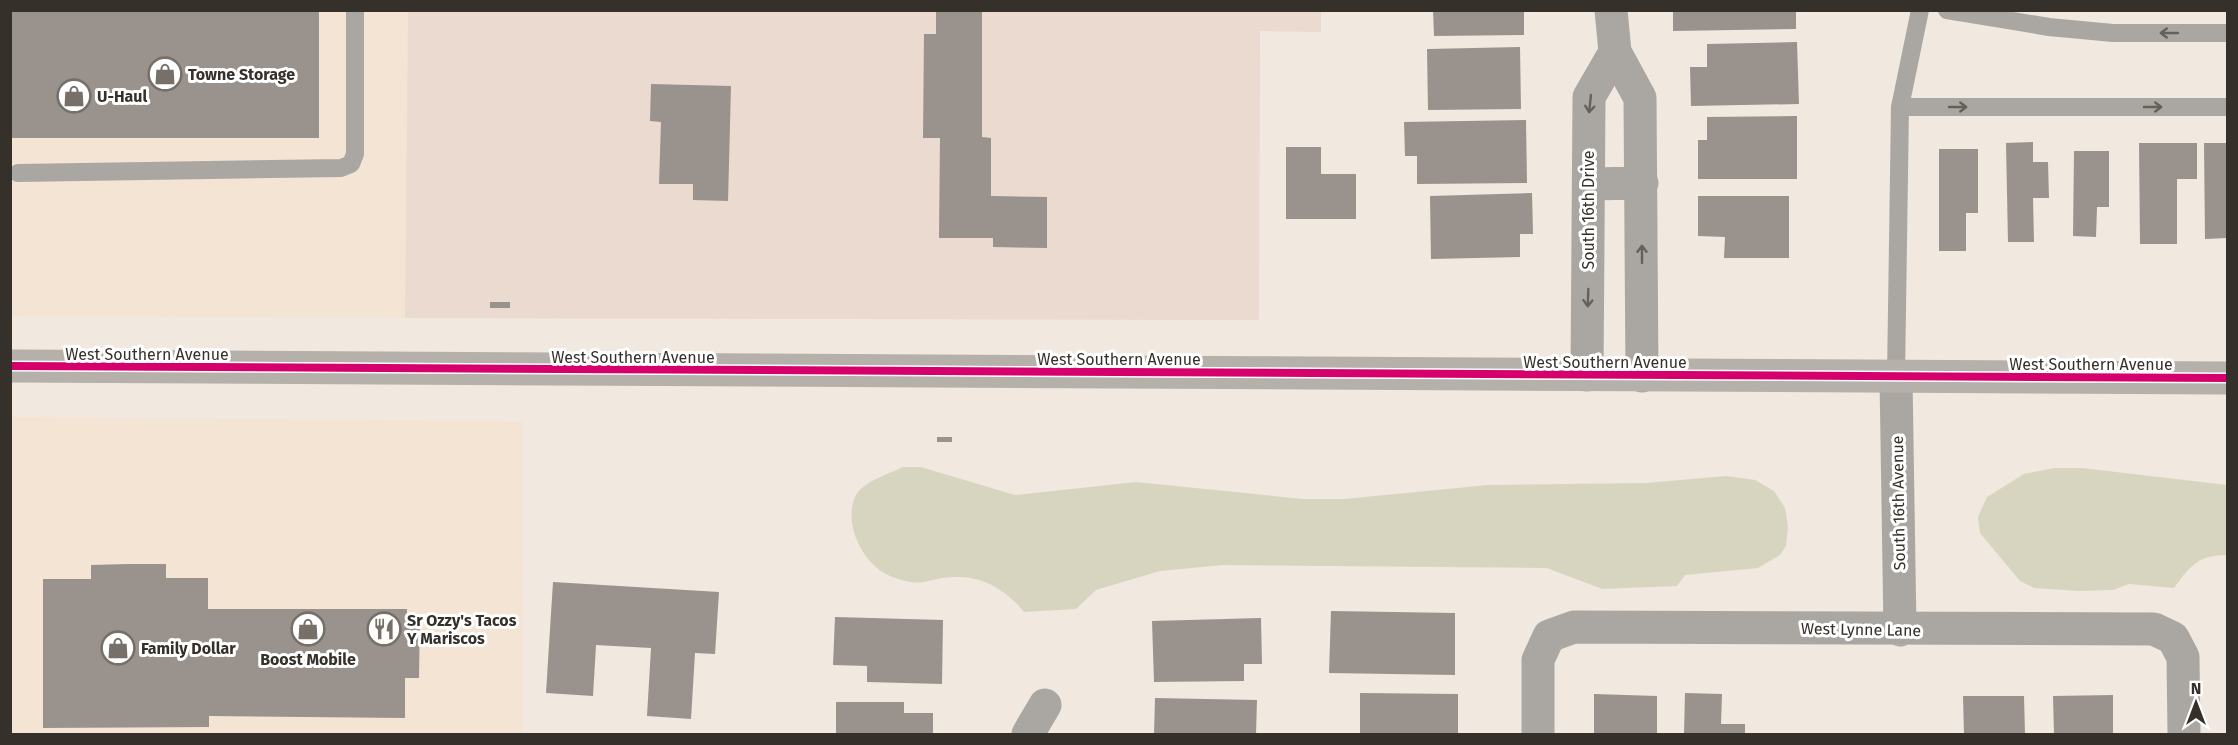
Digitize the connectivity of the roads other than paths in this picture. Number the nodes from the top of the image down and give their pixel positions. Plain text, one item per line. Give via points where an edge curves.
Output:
1 (355, 10) edge
2 (1611, 10) edge
3 (1920, 10) edge
4 (1947, 10) edge
5 (2228, 33) edge
6 (1615, 52) junction
7 (1900, 107) junction
8 (2228, 107) edge
9 (18, 172) dead end
10 (1642, 183) junction
11 (1589, 184) junction
12 (10, 366) edge
13 (1587, 375) junction
14 (1642, 376) junction
15 (1896, 377) junction
16 (2228, 378) edge
17 (1900, 630) junction
18 (1045, 705) dead end
19 (1028, 735) edge
20 (1538, 735) edge
21 (2184, 735) edge

1 - 9 lane via 355,154 351,164 341,168
2 - 6 street
3 - 7 lane
5 -> 4 lane via 2113,33
6 - 10 street via 1640,98
6 -> 11 street, South 16th Drive via 1589,97
7 -> 8 lane
7 - 15 lane
10 - 11 street
14 -> 10 street
11 -> 13 street, South 16th Drive
12 - 13 main road, West Southern Avenue
13 - 14 main road, West Southern Avenue
14 - 15 main road, West Southern Avenue
15 - 16 main road, West Southern Avenue
15 - 17 street, South 16th Avenue
17 - 20 street, West Lynne Lane via 1574,627 1549,636 1538,660
17 - 21 street, West Lynne Lane via 2154,629 2173,638 2183,657
18 - 19 street

